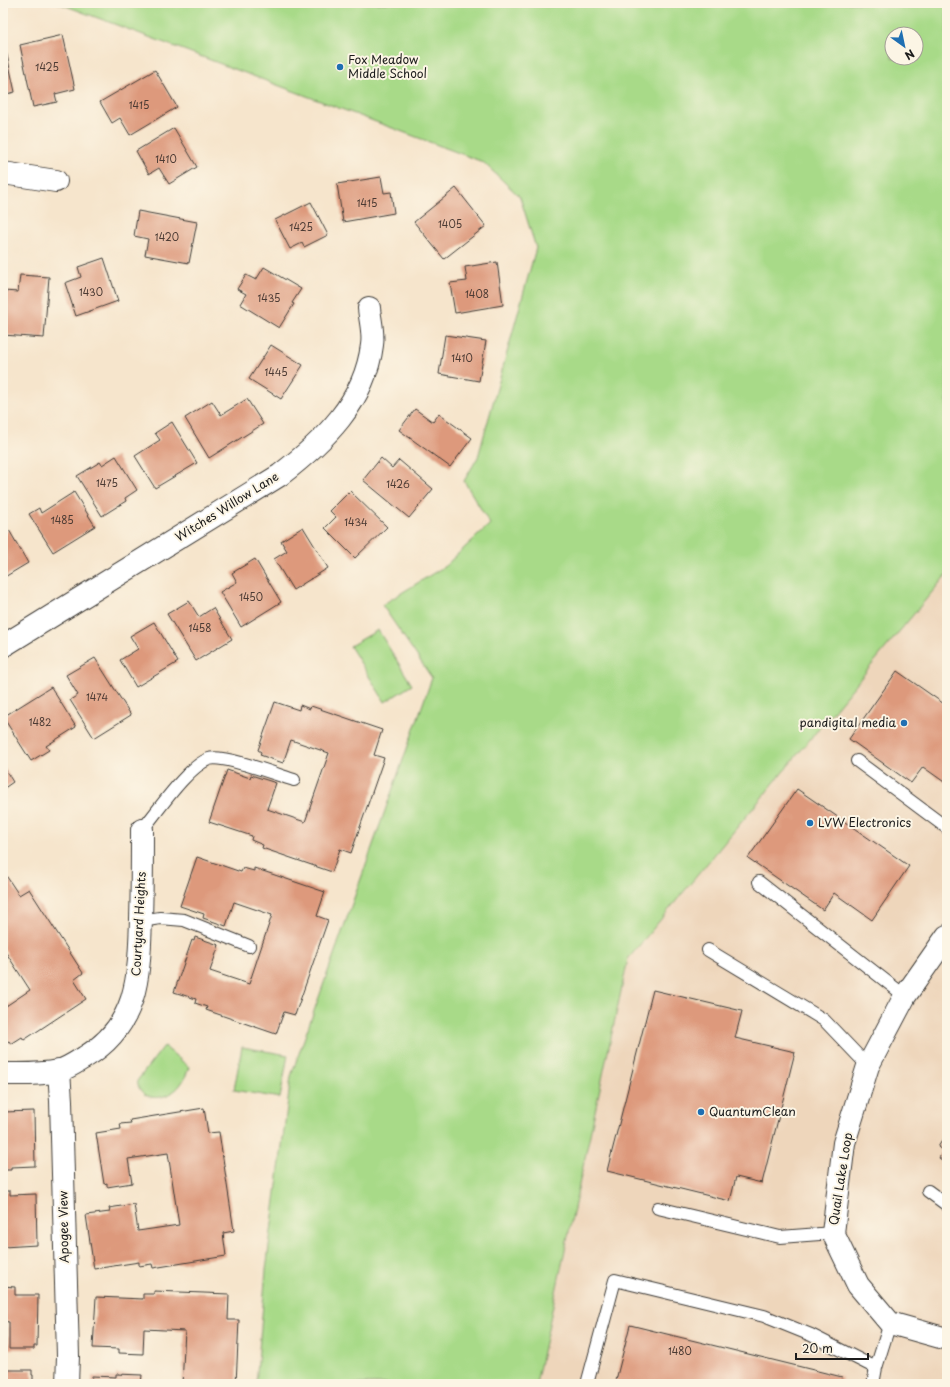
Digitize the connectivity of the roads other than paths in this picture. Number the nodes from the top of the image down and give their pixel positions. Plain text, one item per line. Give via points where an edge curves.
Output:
1 (3, 173) edge
2 (56, 181) dead end
3 (369, 308) dead end
4 (3, 646) edge
5 (857, 761) dead end
6 (294, 780) dead end
7 (947, 828) edge
8 (142, 830) joint
9 (759, 882) dead end
10 (141, 921) junction
11 (947, 936) edge
12 (249, 946) dead end
13 (708, 950) dead end
14 (905, 996) junction
15 (868, 1066) junction
16 (59, 1070) junction
17 (3, 1074) edge
18 (928, 1192) dead end
19 (947, 1205) edge
20 (658, 1208) dead end
21 (833, 1233) junction
22 (890, 1322) junction
23 (947, 1339) edge
24 (876, 1368) junction
25 (66, 1384) edge
26 (587, 1384) edge
27 (873, 1384) edge

1 - 2 street
3 - 4 street, Witches Willow Lane via 372,343 367,372 355,398 335,425 308,454 280,475
5 - 7 lane
6 - 8 lane via 228,760 210,759 191,770
8 - 10 street, Courtyard Heights
9 - 14 lane
10 - 12 lane via 160,918 184,920
10 - 16 street, Courtyard Heights via 136,982 131,1003 121,1023 110,1039 93,1052
11 - 14 street, Quail Lake Loop
13 - 15 lane via 824,1020
14 - 15 street, Quail Lake Loop
15 - 21 street, Quail Lake Loop via 844,1143
16 - 17 street, Courtyard Heights via 36,1074
16 - 25 street, Apogee View
18 - 19 lane
20 - 21 lane via 780,1237
21 - 22 street, Quail Lake Loop via 858,1285
22 - 23 street
22 - 24 lane
24 - 26 lane via 811,1335 764,1316 615,1280
24 - 27 lane

